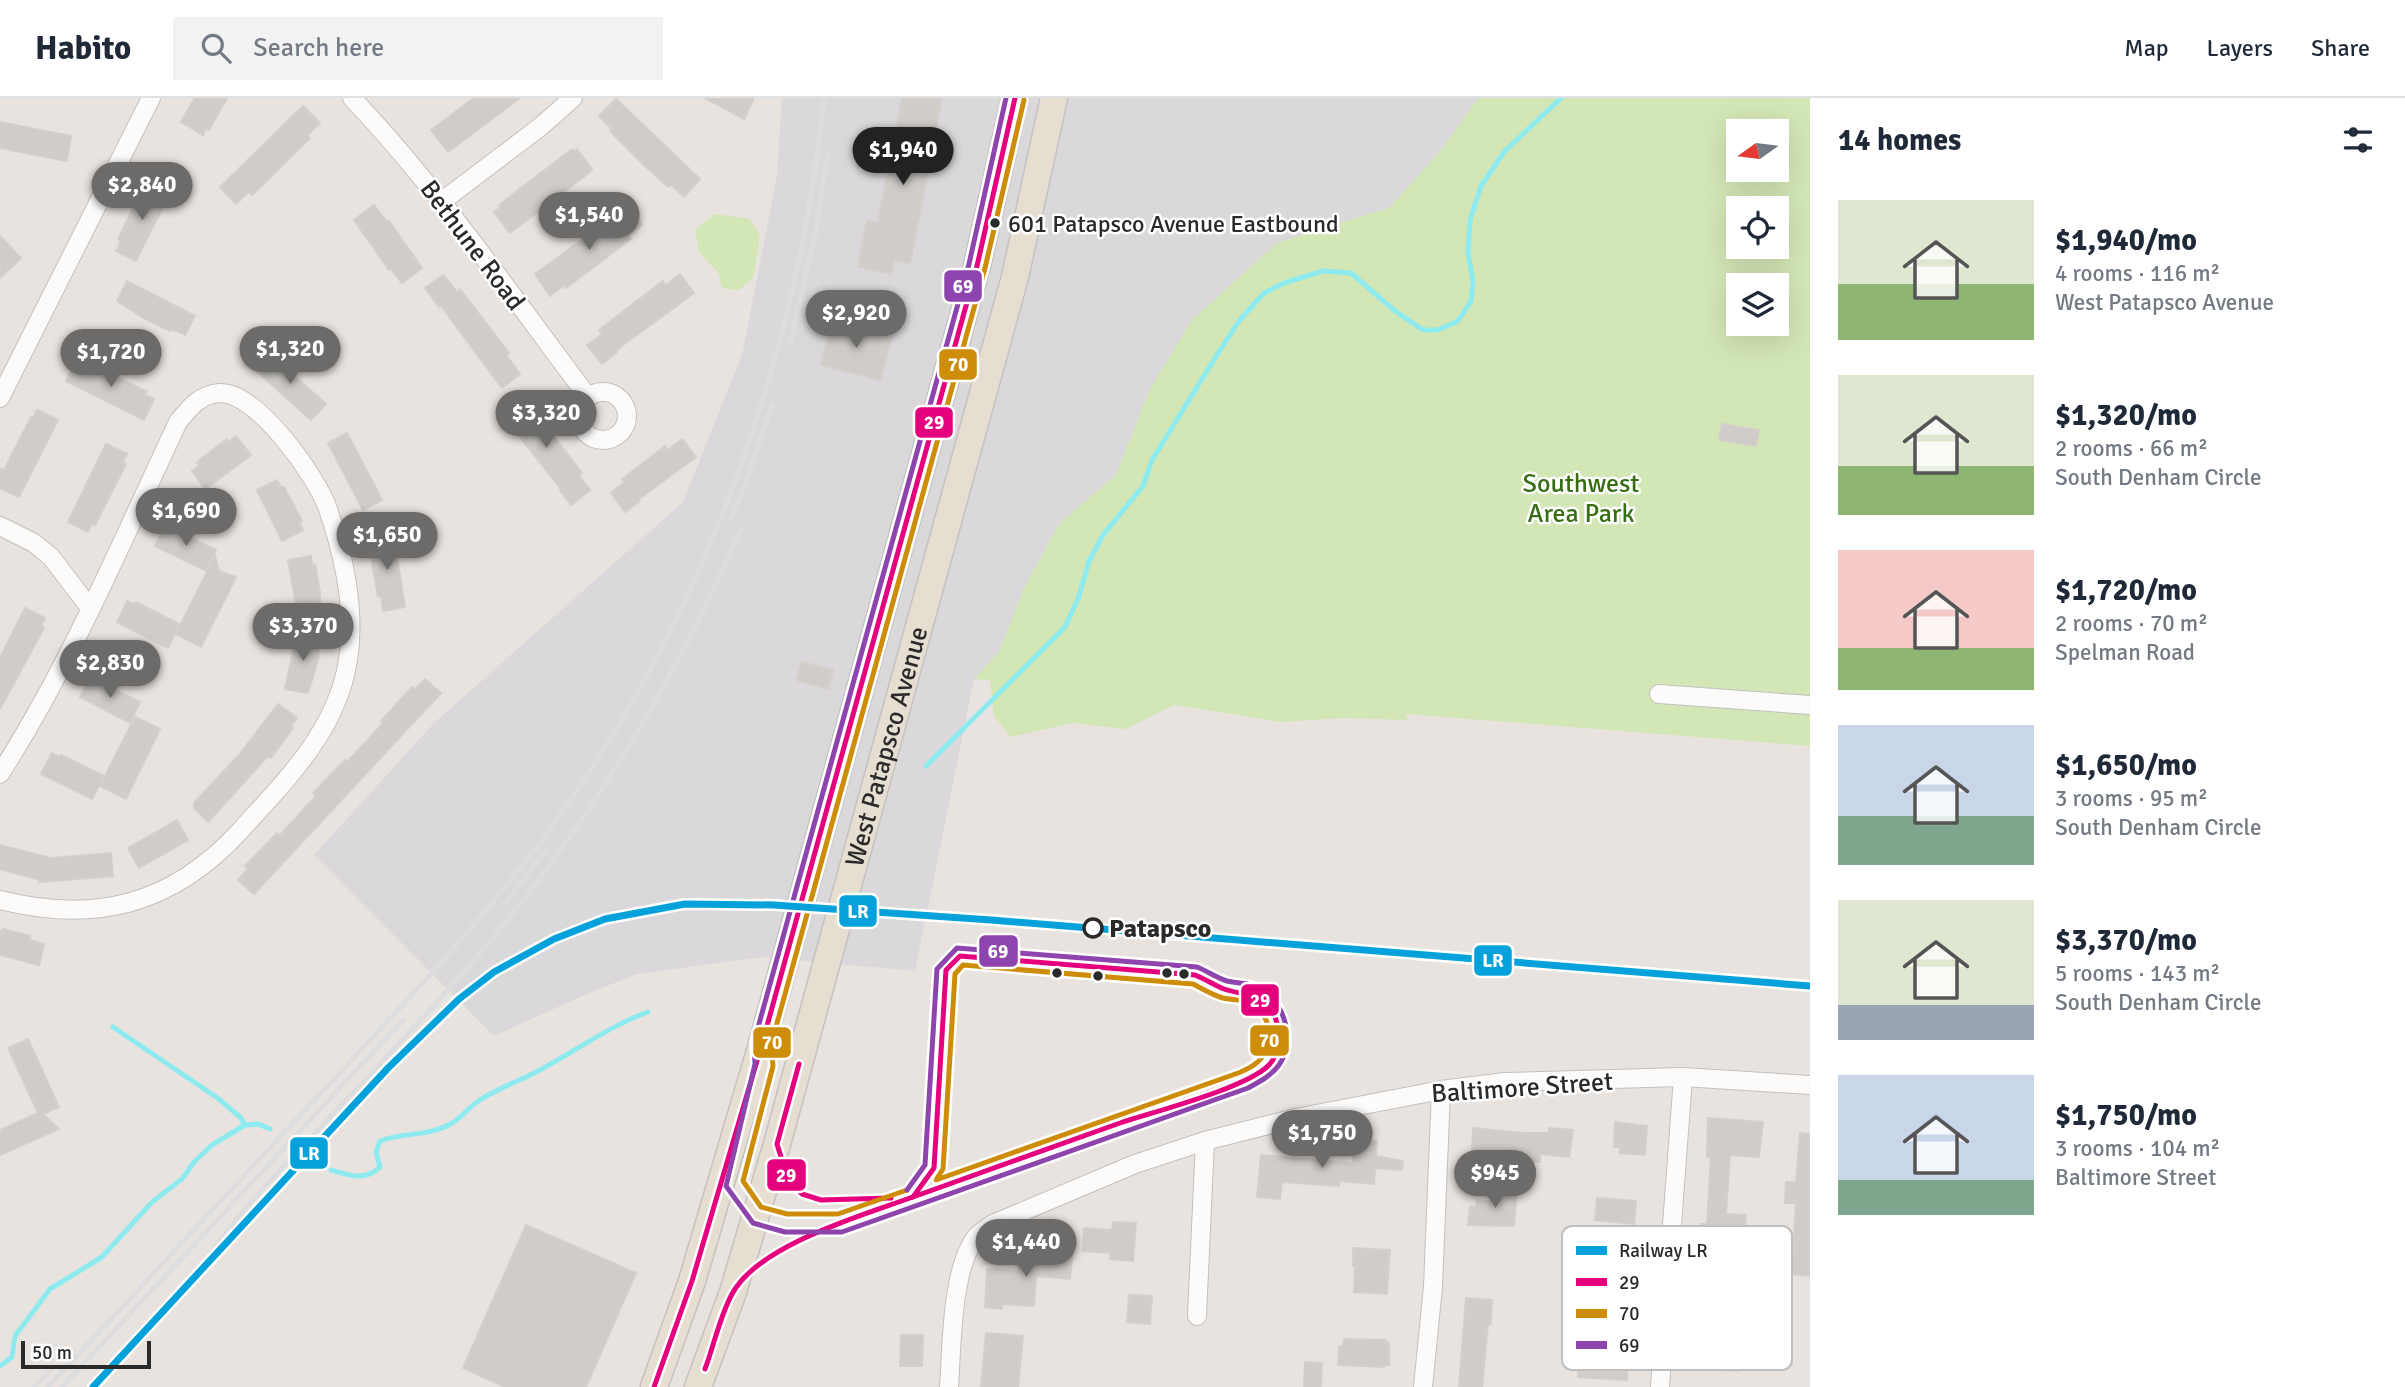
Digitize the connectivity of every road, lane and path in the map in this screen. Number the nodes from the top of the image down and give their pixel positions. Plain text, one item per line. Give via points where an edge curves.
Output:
1 (151, 98) edge
2 (352, 98) edge
3 (573, 98) edge
4 (1015, 98) edge
5 (1054, 98) edge
6 (442, 202) junction
7 (589, 397) dead end
8 (0, 398) edge
9 (0, 526) edge
10 (90, 608) junction
11 (1659, 694) dead end
12 (1810, 705) edge
13 (0, 774) edge
14 (0, 900) edge
15 (762, 1044) junction
16 (1683, 1077) junction
17 (1810, 1085) edge
18 (1441, 1090) junction
19 (1205, 1141) junction
20 (756, 1215) junction
21 (1672, 1226) edge
22 (698, 1258) junction
23 (1197, 1316) dead end
24 (654, 1387) edge
25 (698, 1387) edge
26 (949, 1387) edge
27 (1423, 1387) edge

1 - 8 street
2 - 6 street, Bethune Road
3 - 6 street
4 - 15 main road, West Patapsco Avenue via 976,266
5 - 20 main road, West Patapsco Avenue via 1015,277
6 - 7 street, Bethune Road
9 - 10 street via 51,556
10 - 13 street via 30,727
10 - 14 street via 178,422 204,396 230,394 267,420 289,445 327,506 351,621 339,694 322,734 297,768 198,871 164,890 96,910 61,911
11 - 12 street
15 - 20 main road via 764,1065 733,1180
15 - 22 main road, West Patapsco Avenue
16 - 17 street, Baltimore Street
16 - 18 street, Baltimore Street via 1505,1082
16 - 21 street
18 - 19 street, Baltimore Street
18 - 27 street via 1433,1287
19 - 23 street
19 - 26 street, Baltimore Street via 1135,1164 993,1224 978,1235 958,1281
20 - 22 main road via 725,1224
20 - 25 main road, West Patapsco Avenue
22 - 24 main road, West Patapsco Avenue

